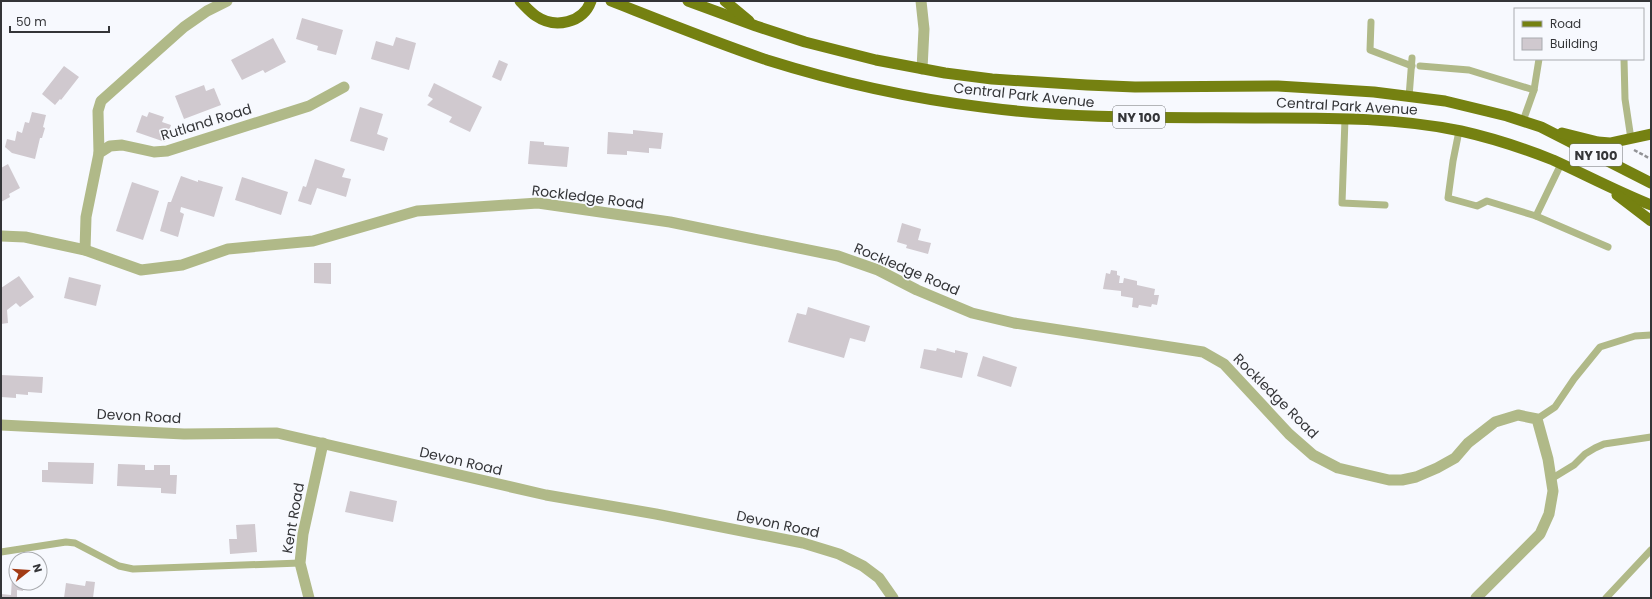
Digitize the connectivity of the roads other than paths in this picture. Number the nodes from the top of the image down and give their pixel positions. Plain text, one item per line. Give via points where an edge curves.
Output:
1 (227, 1) edge
2 (520, 1) edge
3 (591, 1) edge
4 (611, 1) edge
5 (688, 1) edge
6 (725, 1) edge
7 (921, 1) edge
8 (626, 4) edge
9 (1371, 22) dead end
10 (756, 26) junction
11 (1412, 58) dead end
12 (1539, 60) edge
13 (1624, 60) edge
14 (1412, 66) junction
15 (1420, 66) dead end
16 (922, 69) junction
17 (344, 87) dead end
18 (1534, 90) junction
19 (1409, 97) junction
20 (1344, 119) junction
21 (1522, 121) junction
22 (1541, 127) junction
23 (1459, 131) junction
24 (1651, 134) edge
25 (1631, 144) junction
26 (99, 153) junction
27 (1561, 164) junction
28 (1600, 182) junction
29 (1651, 183) edge
30 (1385, 205) dead end
31 (1651, 205) edge
32 (1536, 216) junction
33 (1651, 221) edge
34 (1, 236) edge
35 (1608, 247) dead end
36 (85, 250) junction
37 (1651, 335) edge
38 (1537, 418) junction
39 (1, 425) edge
40 (1651, 438) edge
41 (322, 443) junction
42 (1551, 479) junction
43 (1651, 550) edge
44 (1, 552) edge
45 (300, 563) junction
46 (309, 598) edge
47 (893, 598) edge
48 (1476, 598) edge
49 (1606, 598) edge

1 - 26 street via 184,27 101,102 98,111
2 - 3 main road via 545,21 562,23 581,16
4 - 8 main road, Central Park Avenue / NY 100
5 - 10 main road, Central Park Avenue / NY 100
6 - 10 main road
7 - 16 street via 924,29
8 - 20 main road, Central Park Avenue / NY 100 via 705,38 790,67 885,91 951,103 1077,116
9 - 14 lane via 1370,50
10 - 16 main road, Central Park Avenue / NY 100 via 830,48
11 - 14 lane
12 - 18 lane
13 - 25 lane via 1625,98
14 - 19 lane
15 - 18 lane via 1469,70
16 - 19 main road, Central Park Avenue / NY 100 via 992,79 1087,85 1278,86 1374,92
17 - 26 street, Rutland Road via 309,106 167,151 154,152 122,145 110,146
18 - 21 lane
19 - 21 main road, Central Park Avenue / NY 100 via 1445,102
20 - 23 main road, Central Park Avenue / NY 100 via 1413,123
20 - 30 lane via 1342,203
21 - 22 main road, Central Park Avenue / NY 100
22 - 25 main road via 1598,142
22 - 29 main road, Central Park Avenue / NY 100
23 - 27 main road, Central Park Avenue / NY 100 via 1506,143
23 - 32 lane via 1448,198 1477,206 1487,201
24 - 25 main road
26 - 36 street via 86,216
27 - 28 main road, Central Park Avenue / NY 100
27 - 32 lane
28 - 31 main road, Central Park Avenue / NY 100
28 - 33 main road
32 - 35 lane
34 - 36 street, Rockledge Road via 25,237
36 - 38 street, Rockledge Road via 141,270 182,265 228,249 313,241 417,212 538,203 670,222 838,256 878,270 972,314 1014,323 1203,352 1224,364 1289,434 1313,455 1338,468 1389,480 1416,477 1437,468 1455,458 1468,443 1495,422 1518,415
37 - 38 lane via 1634,336 1600,347 1555,407
38 - 42 street
39 - 41 street, Devon Road via 184,434 276,433
40 - 42 lane via 1604,444
41 - 45 street, Kent Road via 303,534
41 - 47 street, Devon Road via 546,496 656,514 803,543 839,554 863,566 879,578
42 - 48 street via 1553,491 1549,514 1540,534
43 - 49 lane
44 - 45 lane via 66,542 75,543 119,566 133,569
45 - 46 street, Kent Road

